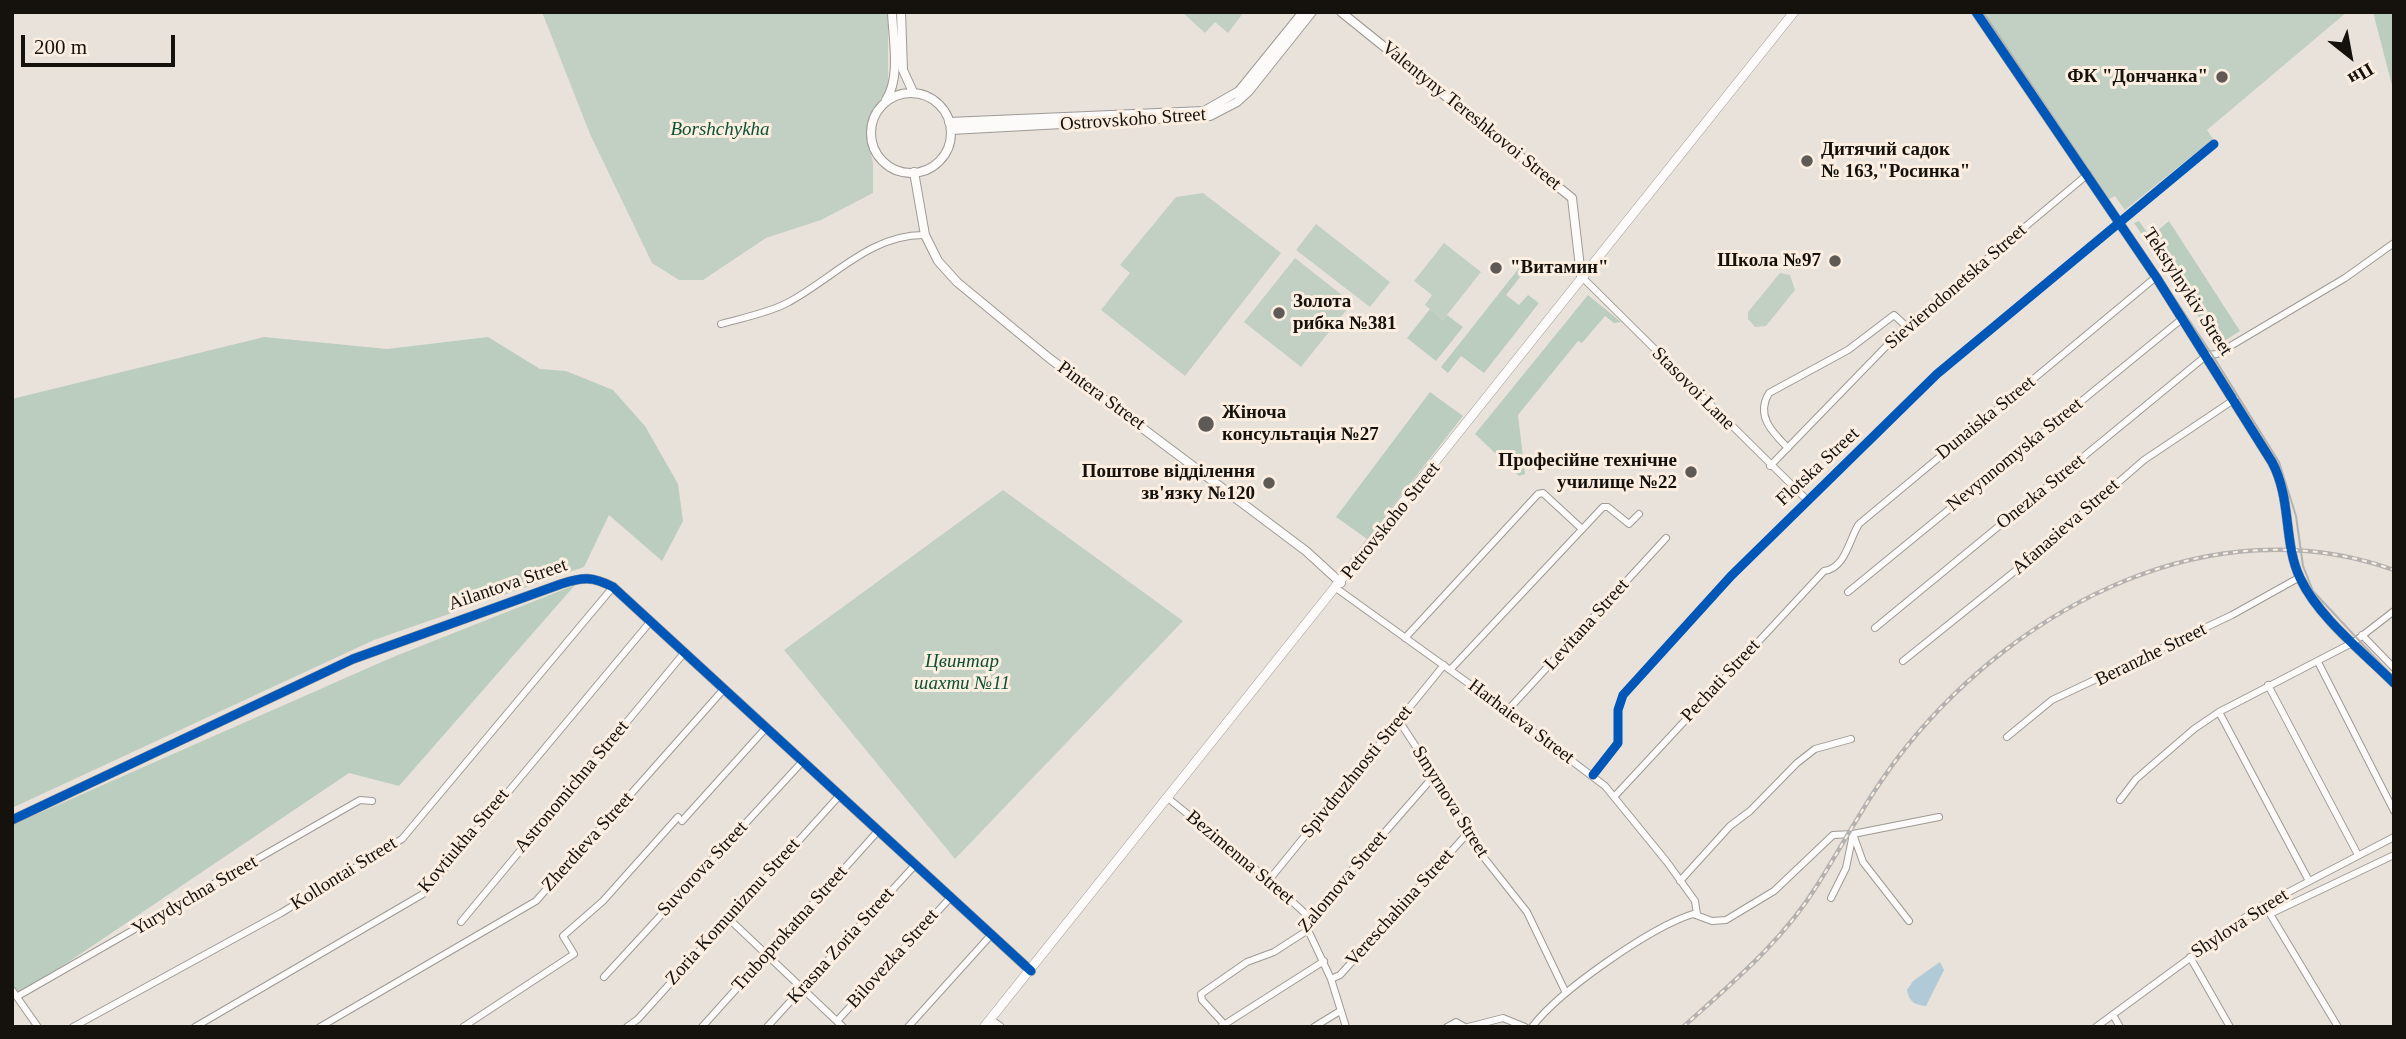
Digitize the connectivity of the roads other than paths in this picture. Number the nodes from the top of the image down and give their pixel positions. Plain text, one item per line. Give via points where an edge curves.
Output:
1 (892, 12) edge
2 (901, 12) edge
3 (1303, 12) edge
4 (1312, 12) edge
5 (1341, 12) edge
6 (1794, 12) edge
7 (1976, 12) edge
8 (914, 92) junction
9 (885, 103) junction
10 (1150, 118) junction
11 (950, 126) junction
12 (2214, 144) dead end
13 (914, 172) junction
14 (2088, 174) junction
15 (2120, 222) junction
16 (925, 235) junction
17 (2394, 243) edge
18 (1581, 276) junction
19 (2156, 277) junction
20 (2183, 318) junction
21 (721, 324) dead end
22 (1906, 327) junction
23 (2207, 355) junction
24 (2235, 400) junction
25 (1788, 448) junction
26 (1770, 466) junction
27 (1807, 500) junction
28 (1639, 514) dead end
29 (1582, 529) junction
30 (1665, 538) dead end
31 (1830, 570) joint
32 (2300, 577) junction
33 (1339, 586) junction
34 (612, 587) junction
35 (1848, 593) dead end
36 (2394, 611) edge
37 (650, 622) junction
38 (1875, 628) dead end
39 (2362, 635) junction
40 (1405, 638) junction
41 (2354, 642) junction
42 (684, 653) junction
43 (1903, 661) dead end
44 (2318, 662) junction
45 (2393, 666) edge
46 (1447, 667) junction
47 (2394, 683) edge
48 (2268, 685) junction
49 (723, 690) junction
50 (1507, 711) junction
51 (2219, 712) junction
52 (1399, 721) junction
53 (765, 729) junction
54 (2007, 737) dead end
55 (1851, 739) dead end
56 (802, 762) junction
57 (1593, 775) junction
58 (1433, 777) junction
59 (839, 796) junction
60 (1614, 797) junction
61 (1169, 799) junction
62 (2120, 800) dead end
63 (372, 801) dead end
64 (2394, 811) edge
65 (1939, 817) dead end
66 (12, 820) edge
67 (878, 831) junction
68 (1853, 834) junction
69 (1466, 835) junction
70 (2394, 837) edge
71 (2358, 855) junction
72 (2394, 855) edge
73 (915, 865) junction
74 (1269, 880) junction
75 (1680, 881) junction
76 (2309, 881) junction
77 (950, 898) junction
78 (1831, 898) dead end
79 (1698, 914) junction
80 (727, 917) junction
81 (1310, 918) junction
82 (1909, 921) dead end
83 (461, 922) dead end
84 (1308, 930) junction
85 (991, 935) junction
86 (765, 954) junction
87 (2190, 957) junction
88 (1324, 961) junction
89 (1031, 971) junction
90 (604, 977) dead end
91 (1331, 979) junction
92 (802, 989) junction
93 (12, 990) edge
94 (1565, 991) junction
95 (19, 996) junction
96 (1340, 1011) junction
97 (2113, 1015) junction
98 (837, 1021) junction
99 (987, 1023) edge
100 (1223, 1026) edge
101 (38, 1027) edge
102 (73, 1027) edge
103 (195, 1027) edge
104 (320, 1027) edge
105 (463, 1027) edge
106 (627, 1027) edge
107 (702, 1027) edge
108 (767, 1027) edge
109 (843, 1027) edge
110 (908, 1027) edge
111 (1000, 1027) edge
112 (1314, 1027) edge
113 (1346, 1027) edge
114 (1447, 1027) edge
115 (1466, 1027) edge
116 (1525, 1027) edge
117 (1532, 1027) edge
118 (2096, 1027) edge
119 (2120, 1027) edge
120 (2230, 1027) edge
121 (2338, 1027) edge

1 - 9 street via 894,77
2 - 8 street via 903,70
3 - 10 street, Ostrovskoho Street via 1229,99 1204,111
4 - 10 street, Ostrovskoho Street via 1237,102 1210,116
5 - 18 street, Valentyny Tereshkovoi Street via 1572,198
6 - 18 main road, Petrovskoho Street
7 - 14 street, Tekstylnykiv Street
8 - 9 street
8 - 11 street via 934,100
9 - 13 street via 872,125 874,148 892,168
10 - 11 street, Ostrovskoho Street
11 - 13 street via 949,146 942,158 932,167
12 - 15 street, Flotska Street
13 - 16 street, Pintera Street
14 - 15 street, Tekstylnykiv Street
14 - 22 street, Sievierodonetska Street
15 - 19 street, Tekstylnykiv Street
15 - 27 street, Flotska Street via 1937,374
16 - 21 street via 905,235 853,258 786,303
16 - 33 street, Pintera Street via 937,261 967,290 1049,358 1306,551
17 - 23 street, Onezka Street via 2333,285 2217,354
18 - 26 street, Stasovoi Lane
18 - 33 main road, Petrovskoho Street
19 - 20 street, Tekstylnykiv Street
19 - 31 street, Dunaiska Street via 1859,524 1846,552
20 - 23 street, Tekstylnykiv Street
20 - 35 street, Nevynnomyska Street
22 - 25 street, Sievierodonetska Street
22 - 25 street via 1894,315 1848,350 1769,393 1763,408 1766,421
23 - 24 street, Tekstylnykiv Street
23 - 38 street, Onezka Street
24 - 32 street, Tekstylnykiv Street via 2282,484
24 - 43 street, Afanasieva Street via 2144,460 2031,559
25 - 26 street, Sievierodonetska Street
26 - 27 street, Stasovoi Lane
27 - 57 street, Flotska Street via 1623,695 1618,743
28 - 29 street, Spivdruzhnosti Street via 1629,524 1606,506
29 - 40 street via 1544,493 1538,494
29 - 46 street, Spivdruzhnosti Street
30 - 50 street, Levitana Street
31 - 60 street, Pechati Street via 1824,571
32 - 41 street via 2322,609
32 - 54 street, Beranzhe Street via 2232,615 2052,700
33 - 40 street, Harhaieva Street
33 - 61 main road, Petrovskoho Street
34 - 37 street, Ailantova Street
34 - 66 street, Ailantova Street via 586,576 353,659
34 - 102 street, Kollontai Street via 402,839 281,913
36 - 39 street
37 - 42 street, Ailantova Street
37 - 103 street, Kovtiukha Street via 423,894
39 - 41 street
39 - 45 street
40 - 46 street, Harhaieva Street
41 - 44 street
41 - 47 street
42 - 49 street, Ailantova Street
42 - 83 street, Astronomichna Street
44 - 48 street
44 - 64 street
46 - 50 street, Harhaieva Street
46 - 52 street, Spivdruzhnosti Street
48 - 51 street
48 - 71 street
49 - 53 street, Ailantova Street
49 - 104 street, Zherdieva Street via 536,901
50 - 57 street, Harhaieva Street
51 - 62 street via 2136,779
51 - 76 street
52 - 58 street, Smyrnova Street
52 - 74 street, Spivdruzhnosti Street
53 - 56 street, Ailantova Street
53 - 105 street via 603,901 563,936 574,954
55 - 75 street via 1815,749 1797,763
56 - 59 street, Ailantova Street
56 - 90 street, Suvorova Street
57 - 60 street, Harhaieva Street
58 - 69 street, Smyrnova Street via 1455,806
58 - 81 street, Zalomova Street
59 - 67 street, Ailantova Street
59 - 80 street, Zoria Komunizmu Street
60 - 75 street, Harhaieva Street
61 - 74 street, Bezimenna Street
61 - 89 main road, Petrovskoho Street
63 - 95 street, Yurydychna Street via 360,800
65 - 68 street
67 - 73 street, Ailantova Street
67 - 86 street, Truboprokatna Street
68 - 78 street via 1846,868
68 - 79 street via 1833,835 1774,891 1726,920 1712,921
68 - 82 street via 1863,862
69 - 91 street, Vereschahina Street via 1340,975
69 - 94 street, Smyrnova Street via 1527,912
70 - 71 street, Shylova Street
71 - 76 street, Shylova Street
72 - 121 street, Shylova Street via 2270,914
73 - 77 street, Ailantova Street
73 - 92 street, Krasna Zoria Street
74 - 81 street, Bezimenna Street
75 - 79 street, Harhaieva Street via 1695,901
76 - 87 street, Shylova Street via 2258,908
77 - 85 street, Ailantova Street
77 - 98 street, Bilovezka Street
79 - 94 street via 1685,916
80 - 86 street
80 - 106 street, Zoria Komunizmu Street
81 - 84 street, Zalomova Street
84 - 88 street
84 - 100 street, Zalomova Street via 1274,952 1247,962 1201,994
85 - 89 street, Ailantova Street
85 - 110 street
86 - 92 street
86 - 107 street, Truboprokatna Street
87 - 97 street, Shylova Street
87 - 120 street
88 - 91 street
88 - 100 street, Vereschahina Street
89 - 99 main road, Petrovskoho Street
91 - 96 street
92 - 98 street
92 - 108 street, Krasna Zoria Street
93 - 95 street
94 - 117 street
95 - 101 street
96 - 112 street
96 - 113 street
97 - 118 street, Shylova Street
97 - 119 street
98 - 109 street
99 - 111 street
114 - 115 street via 1457,1022
115 - 116 street via 1503,1018

